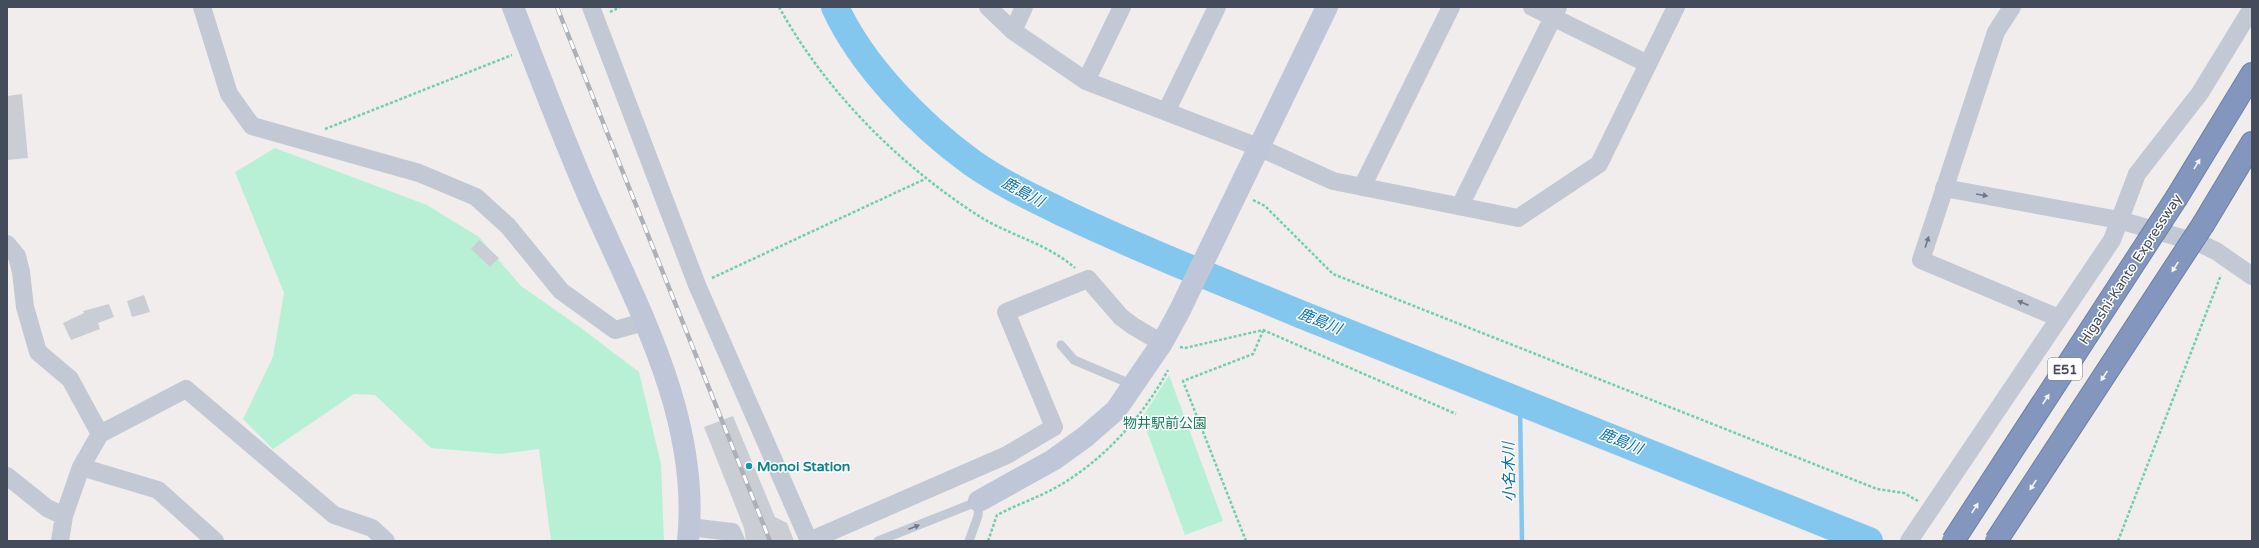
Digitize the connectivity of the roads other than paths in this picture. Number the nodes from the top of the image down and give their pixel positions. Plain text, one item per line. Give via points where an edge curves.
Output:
1 (202, 7) edge
2 (513, 7) edge
3 (591, 7) edge
4 (988, 7) edge
5 (1024, 7) edge
6 (1122, 7) edge
7 (1217, 7) edge
8 (1327, 7) edge
9 (1450, 7) edge
10 (1532, 7) edge
11 (1676, 7) edge
12 (2012, 7) edge
13 (2252, 8) edge
14 (1555, 12) edge
15 (1013, 30) junction
16 (1648, 64) junction
17 (2252, 74) edge
18 (1086, 81) junction
19 (1166, 112) junction
20 (2252, 143) edge
21 (1258, 147) junction
22 (1362, 187) junction
23 (1944, 188) junction
24 (1460, 206) junction
25 (2119, 220) junction
26 (7, 244) edge
27 (2252, 276) edge
28 (2059, 318) junction
29 (644, 322) junction
30 (1162, 342) junction
31 (1061, 345) dead end
32 (1133, 385) junction
33 (100, 434) junction
34 (81, 467) junction
35 (7, 476) edge
36 (979, 501) junction
37 (64, 516) junction
38 (689, 534) edge
39 (60, 541) edge
40 (214, 541) edge
41 (386, 541) edge
42 (736, 541) edge
43 (809, 541) edge
44 (878, 541) edge
45 (969, 541) edge
46 (1909, 541) edge
47 (1953, 541) edge
48 (1996, 541) edge

1 - 29 street via 230,94 252,126 419,173 476,197 508,226 561,291 615,330
2 - 29 street via 563,136
3 - 43 street via 697,285
4 - 15 street
5 - 15 street
6 - 18 street
7 - 19 street
8 - 21 street
9 - 22 street
10 - 14 street
11 - 16 street
12 - 23 street via 1996,32
13 - 25 street via 2200,92 2137,174
14 - 16 street
14 - 24 street
15 - 18 street
16 - 24 street via 1599,164 1518,218
47 -> 17 highway, Higashi-Kanto Expressway / E51, bridge via 2177,197
18 - 19 street
19 - 21 street
20 -> 48 highway, E51, bridge via 2204,223
21 - 22 street via 1333,181
21 - 30 street via 1179,312
22 - 24 street
23 -> 25 street
28 -> 23 street via 1921,260
25 - 27 street via 2199,243 2228,258
25 - 28 street via 2112,240
26 - 33 street via 17,256 22,272 25,307 38,352 70,380
28 - 46 street
29 - 38 street via 668,383 686,450
30 - 32 street
30 - 43 street via 1133,326 1121,316 1088,279 1006,312 1054,427 1006,455
31 - 32 lane via 1074,360
32 - 36 street via 1116,410 1086,437 1054,460
33 - 34 street
33 - 41 street via 186,388 334,515 372,528
34 - 37 street
34 - 40 street via 158,490
35 - 37 street via 46,508
44 -> 36 lane
36 - 45 lane via 978,516
37 - 39 street
38 - 42 street via 732,532

